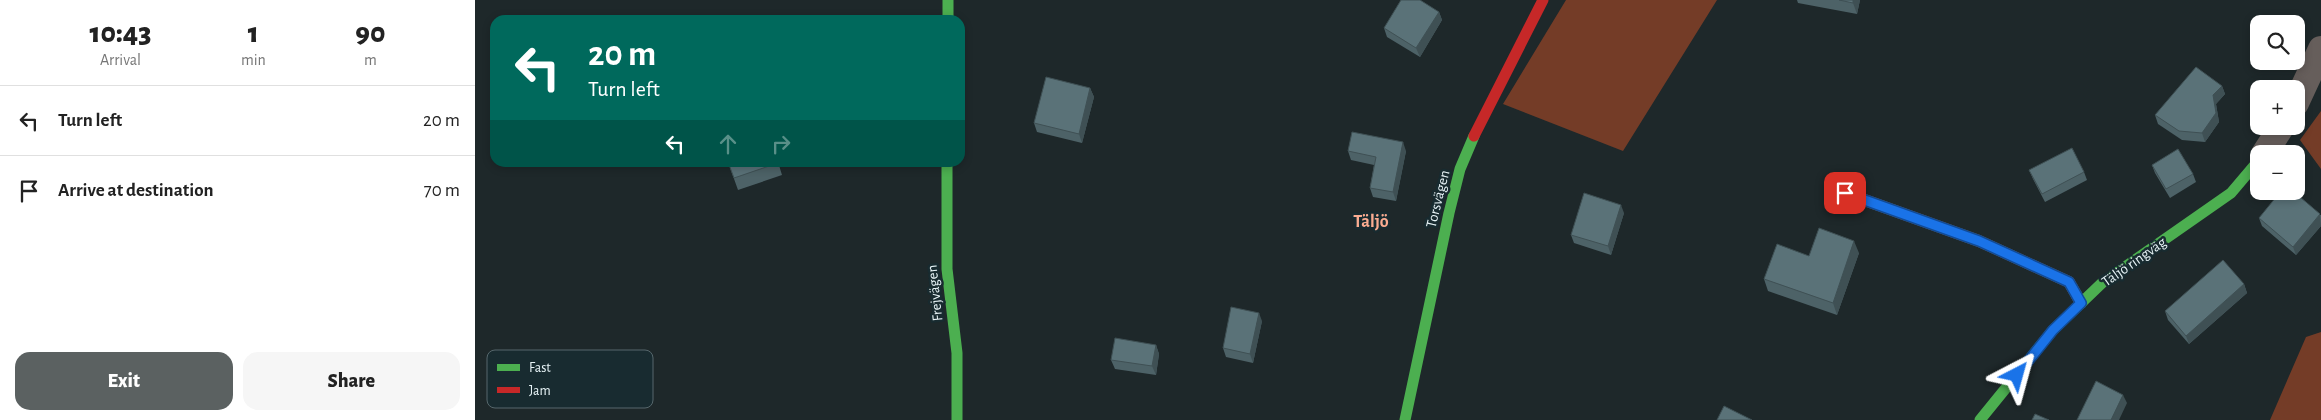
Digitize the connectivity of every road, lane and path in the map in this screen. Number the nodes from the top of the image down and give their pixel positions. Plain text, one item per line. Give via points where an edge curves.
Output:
1 (948, 0) edge
2 (1543, 0) edge
3 (948, 15) edge
4 (2321, 49) edge
5 (2305, 83) edge
6 (947, 167) edge
7 (2250, 170) edge
8 (1845, 193) dead end
9 (2081, 303) junction
10 (957, 420) edge
11 (1405, 420) edge
12 (1980, 420) edge

1 - 3 street
2 - 11 street, Torsvägen via 1460,169
4 - 5 street
6 - 10 street, Frejvägen via 947,269 957,353
7 - 9 street, Täljö ringväg via 2231,192 2103,283
8 - 9 lane via 1979,241 2069,282
9 - 12 street, Täljö ringväg via 2053,330

